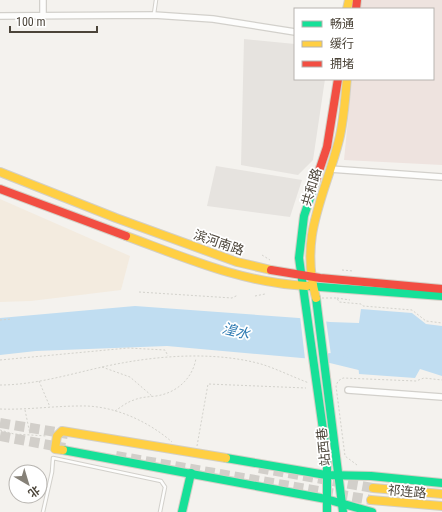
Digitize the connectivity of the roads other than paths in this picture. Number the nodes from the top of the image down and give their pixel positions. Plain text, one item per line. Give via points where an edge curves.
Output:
1 (43, 0) edge
2 (156, 0) edge
3 (43, 15) junction
4 (154, 15) junction
5 (0, 16) edge
6 (294, 32) edge
7 (338, 80) edge
8 (347, 80) edge
9 (330, 169) junction
10 (0, 172) edge
11 (442, 177) edge
12 (0, 189) edge
13 (300, 275) junction
14 (310, 276) junction
15 (301, 286) junction
16 (311, 286) junction
17 (442, 289) edge
18 (442, 296) edge
19 (320, 301) joint
20 (304, 302) joint
21 (348, 390) dead end
22 (442, 397) edge
23 (55, 449) junction
24 (53, 458) junction
25 (191, 473) junction
26 (326, 475) junction
27 (337, 475) junction
28 (442, 483) edge
29 (373, 488) tunnel mouth
30 (442, 494) edge
31 (326, 499) junction
32 (371, 500) tunnel mouth
33 (442, 506) edge
34 (342, 508) edge
35 (326, 511) edge
36 (43, 512) edge
37 (160, 512) edge
38 (182, 512) edge
39 (372, 512) edge

1 - 3 street
2 - 4 lane
3 - 4 street
3 - 5 street
4 - 6 street via 213,19
7 - 13 main road, 共和路 via 327,147 304,216 299,258
8 - 9 main road, 共和路 via 339,140
9 - 11 street
9 - 14 main road, 共和路 via 312,226 308,249
10 - 13 main road, 滨河南路 via 237,262
12 - 15 main road, 滨河南路 via 224,273 257,281
13 - 14 main road, 滨河南路
13 - 15 main road, 共和路
14 - 16 main road, 共和路
14 - 17 main road, 滨河南路
15 - 16 main road, 滨河南路
15 - 20 main road, 共和路
16 - 18 main road, 滨河南路
16 - 19 main road, 共和路
19 - 27 main road, 站西巷
20 - 26 main road, 站西巷 via 313,381 327,458
21 - 22 street
23 - 24 main road
23 - 25 main road
23 - 26 main road via 57,436 62,431
24 - 36 lane
24 - 37 lane via 161,481 165,487
25 - 31 main road
25 - 38 main road
26 - 27 main road
26 - 31 main road, 站西巷
27 - 28 main road
27 - 34 main road, 站西巷
29 - 30 main road, 祁连路
31 - 34 main road
31 - 35 main road, 站西巷
32 - 33 main road, 祁连路
34 - 39 main road

